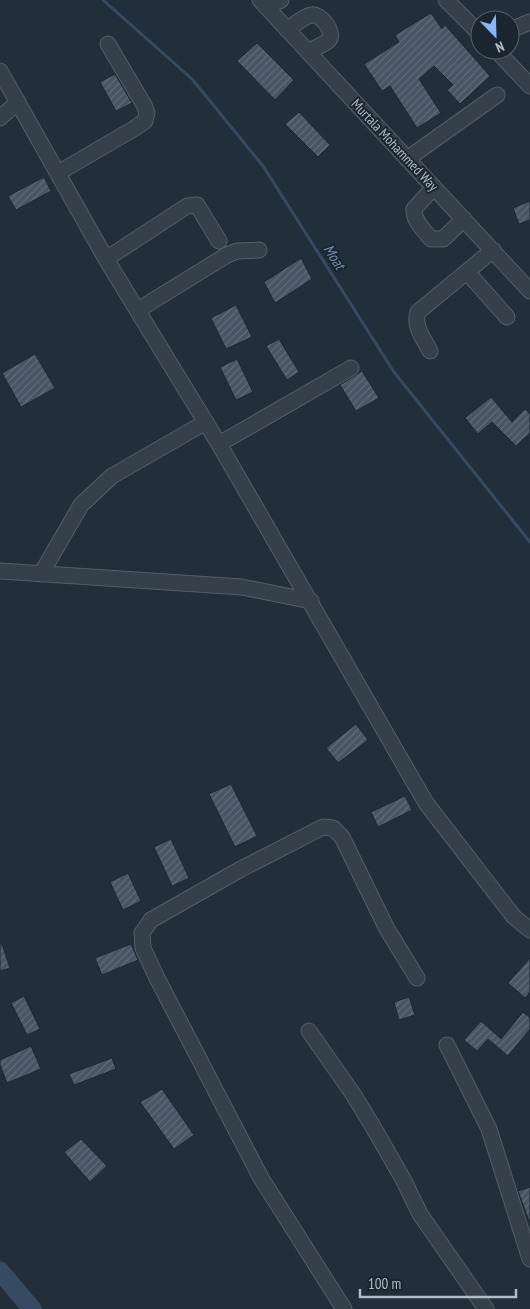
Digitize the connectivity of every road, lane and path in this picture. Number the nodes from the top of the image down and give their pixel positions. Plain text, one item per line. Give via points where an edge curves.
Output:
1 (281, 0) edge
2 (446, 0) edge
3 (263, 3) edge
4 (470, 24) edge
5 (287, 30) junction
6 (108, 44) dead end
7 (308, 52) junction
8 (505, 60) edge
9 (0, 71) edge
10 (530, 86) edge
11 (497, 95) dead end
12 (18, 102) junction
13 (0, 118) edge
14 (407, 158) junction
15 (58, 173) junction
16 (434, 187) junction
17 (464, 219) junction
18 (219, 241) dead end
19 (259, 250) dead end
20 (493, 250) junction
21 (106, 259) junction
22 (467, 272) junction
23 (530, 291) edge
24 (138, 310) junction
25 (507, 317) dead end
26 (430, 351) dead end
27 (351, 368) dead end
28 (206, 422) junction
29 (218, 444) junction
30 (0, 571) edge
31 (41, 574) junction
32 (311, 601) junction
33 (530, 930) edge
34 (417, 978) dead end
35 (309, 1031) dead end
36 (447, 1045) dead end
37 (530, 1259) edge
38 (344, 1309) edge
39 (486, 1309) edge

1 - 3 street
2 - 4 street
3 - 5 street, Murtala Mohammed Way
5 - 7 street, Murtala Mohammed Way
5 - 7 street via 309,15 321,17 330,36
6 - 15 street via 144,105 147,113 144,121
7 - 14 street, Murtala Mohammed Way
8 - 10 street
9 - 12 street
11 - 14 street
12 - 13 street
12 - 15 street
14 - 16 street, Murtala Mohammed Way
15 - 21 street
16 - 17 street, Murtala Mohammed Way
16 - 17 street via 414,209 416,220 432,240 442,239
17 - 20 street, Murtala Mohammed Way
18 - 21 street via 197,205 187,206
19 - 24 street via 227,255
20 - 22 street
20 - 23 street, Murtala Mohammed Way
21 - 24 street
22 - 25 street
22 - 26 street via 418,312 418,327
24 - 28 street
27 - 29 street
28 - 29 street
28 - 31 street via 112,476 80,505
29 - 32 street
30 - 31 street
31 - 32 street via 242,587
32 - 33 street via 426,803 514,917
34 - 38 street via 386,929 342,837 333,828 323,826 151,920 142,933 143,948 157,978 261,1178
35 - 39 street via 372,1125 420,1214
36 - 37 street via 489,1129

